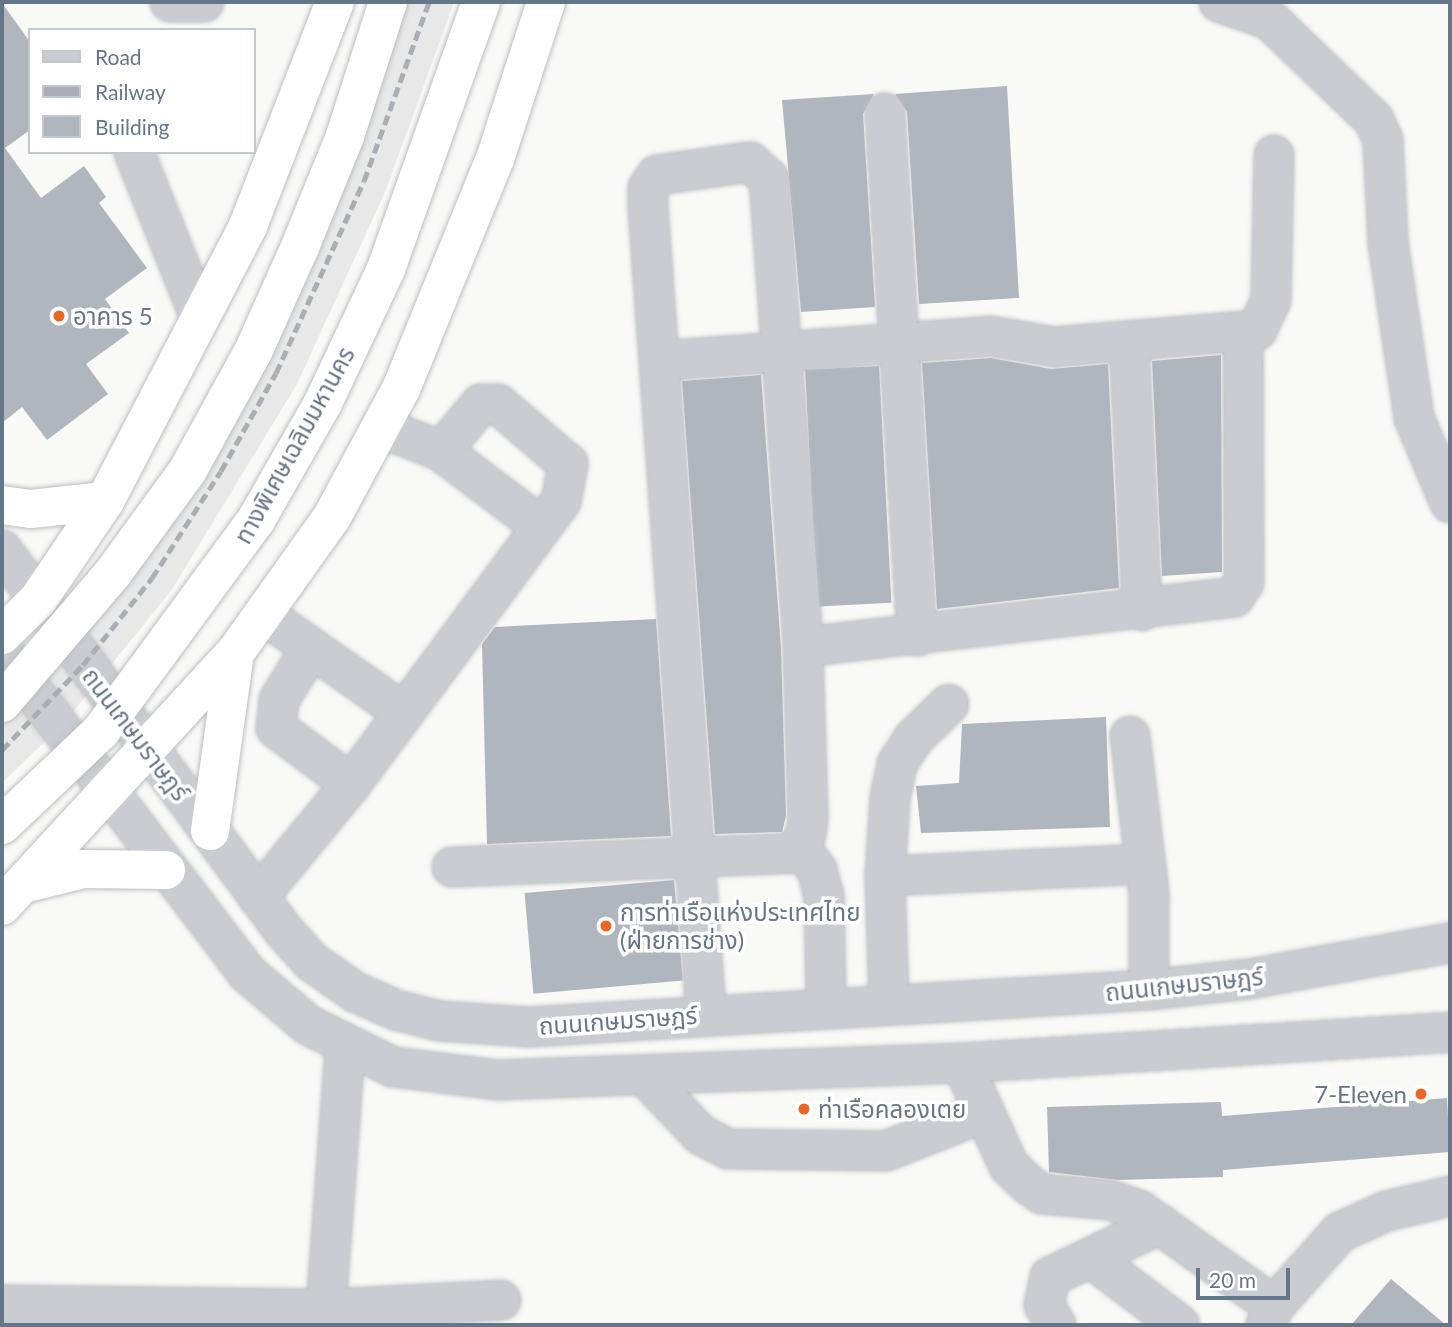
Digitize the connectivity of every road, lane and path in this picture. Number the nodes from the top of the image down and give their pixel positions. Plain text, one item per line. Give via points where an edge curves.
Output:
1 (170, 2) edge
2 (204, 2) edge
3 (335, 2) edge
4 (388, 2) edge
5 (481, 2) edge
6 (546, 2) edge
7 (1219, 2) edge
8 (885, 113) dead end
9 (135, 154) edge
10 (1275, 155) dead end
11 (200, 317) junction
12 (1243, 333) junction
13 (903, 341) junction
14 (1129, 342) junction
15 (782, 348) junction
16 (660, 361) junction
17 (380, 427) junction
18 (441, 451) junction
19 (104, 501) junction
20 (1450, 503) edge
21 (2, 505) edge
22 (542, 527) junction
23 (2, 550) edge
24 (38, 600) junction
25 (1142, 611) junction
26 (263, 614) junction
27 (2, 635) edge
28 (917, 636) junction
29 (803, 647) junction
30 (311, 648) junction
31 (2, 651) edge
32 (235, 653) junction
33 (2, 703) edge
34 (949, 704) dead end
35 (403, 712) junction
36 (1129, 736) dead end
37 (148, 751) junction
38 (351, 784) junction
39 (110, 793) junction
40 (2, 825) edge
41 (210, 831) junction
42 (801, 848) junction
43 (696, 857) junction
44 (1145, 864) junction
45 (453, 867) dead end
46 (166, 870) junction
47 (885, 876) junction
48 (12, 895) edge
49 (258, 898) junction
50 (1450, 943) edge
51 (1149, 990) junction
52 (889, 1003) junction
53 (826, 1005) junction
54 (706, 1013) junction
55 (1450, 1032) edge
56 (345, 1048) junction
57 (962, 1063) junction
58 (644, 1075) junction
59 (982, 1113) junction
60 (1450, 1196) edge
61 (1160, 1224) junction
62 (1091, 1258) junction
63 (501, 1300) dead end
64 (2, 1305) edge
65 (326, 1309) junction
66 (1270, 1316) edge
67 (1056, 1325) edge
68 (1180, 1325) edge

1 - 2 street
3 - 11 highway via 248,226
4 - 33 highway, bridge via 345,136 253,352 188,470 97,593
5 - 40 highway, ทางพิเศษเฉลิมมหานคร, bridge via 386,269 323,403 256,520 101,731
6 - 17 highway via 495,159
7 - 20 street via 1270,20 1374,120 1383,139 1388,243 1414,418
8 - 13 street
9 - 11 street
10 - 12 street via 1272,300 1256,330
11 - 19 highway
12 - 14 street
12 - 25 street via 1244,582 1234,597
13 - 14 street via 990,336 1054,347
13 - 15 street
13 - 28 street
14 - 25 street
15 - 16 street
15 - 16 street via 769,179 750,162 695,167 657,175 648,188
15 - 29 street
16 - 43 street
17 - 18 street
17 - 26 highway via 332,517
18 - 22 street
18 - 22 street via 481,404 498,404 568,464 561,501
19 - 21 highway via 31,509
19 - 24 highway
22 - 35 street
23 - 24 street, ถนนเกษมราษฎร์
24 - 27 highway
24 - 37 street, ถนนเกษมราษฎร์
25 - 28 street
26 - 30 street
26 - 32 highway
28 - 29 street
29 - 42 street via 808,817
30 - 35 street
30 - 38 street via 279,699 276,728
31 - 39 street
32 - 37 highway
32 - 41 highway
34 - 47 street via 913,739 897,764
35 - 38 street
36 - 44 street
37 - 39 highway
37 - 41 street, ถนนเกษมราษฎร์
38 - 49 street
39 - 46 street
39 - 48 highway
41 - 49 street, ถนนเกษมราษฎร์
42 - 43 street via 784,855
42 - 53 street via 817,870 824,896
43 - 45 street
43 - 54 street
44 - 47 street
44 - 51 street
46 - 48 highway via 83,869
46 - 56 street via 247,973 278,1003
47 - 52 street
49 - 54 street, ถนนเกษมราษฎร์ via 312,962 355,992 439,1021 529,1027
50 - 51 street, ถนนเกษมราษฎร์ via 1249,979
51 - 52 street, ถนนเกษมราษฎร์
52 - 53 street, ถนนเกษมราษฎร์
53 - 54 street, ถนนเกษมราษฎร์
55 - 57 street
56 - 58 street via 393,1067 442,1076
56 - 65 street
57 - 58 street
57 - 59 street
58 - 59 street via 701,1135 728,1149 886,1151
59 - 61 street via 1009,1166 1042,1194 1110,1200 1139,1210
60 - 66 street via 1387,1211 1340,1232
61 - 62 street
61 - 66 street
62 - 67 street via 1050,1277 1044,1305
62 - 68 street
63 - 65 street
64 - 65 street

